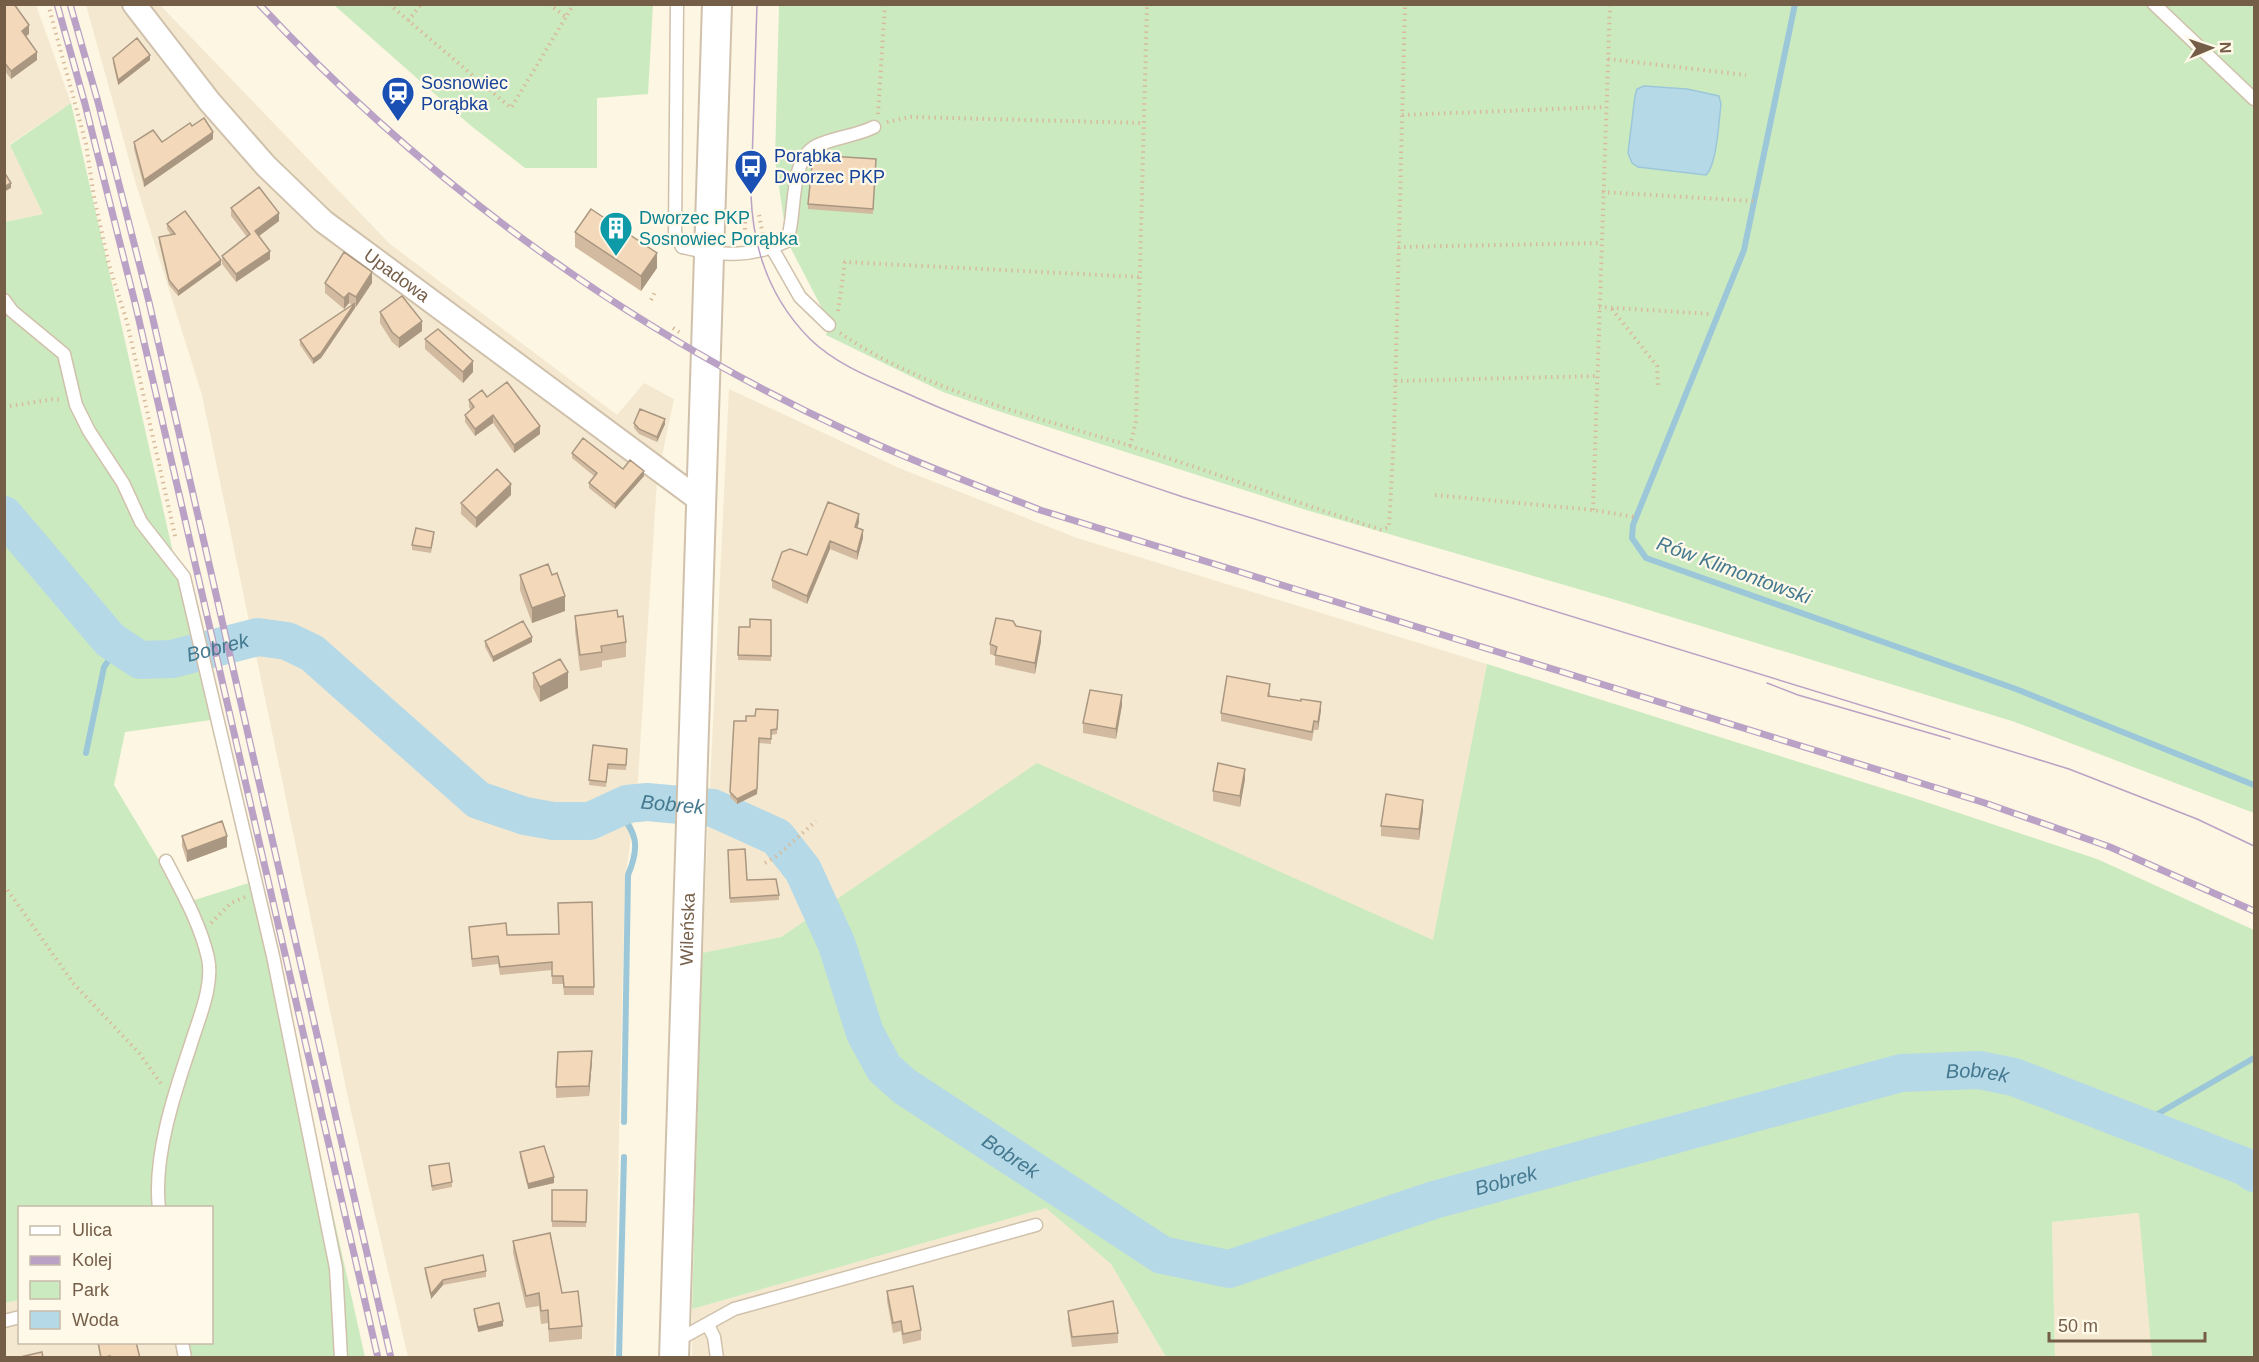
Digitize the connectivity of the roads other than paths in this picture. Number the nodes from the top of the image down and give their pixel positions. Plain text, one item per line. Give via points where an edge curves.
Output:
1 (134, 4) edge
2 (677, 4) edge
3 (717, 4) edge
4 (2154, 4) edge
5 (2254, 99) edge
6 (874, 127) road end
7 (772, 248) junction
8 (710, 254) junction
9 (4, 300) edge
10 (832, 327) road end
11 (701, 501) junction
12 (166, 861) dead end
13 (159, 1206) edge
14 (1036, 1226) dead end
15 (708, 1325) junction
16 (674, 1346) edge
17 (341, 1358) edge
18 (717, 1358) edge

1 - 11 street, Upadowa via 209,101 323,221
2 - 8 lane via 675,233 682,247
3 - 8 street, Wileńska
4 - 5 lane
6 - 7 lane via 817,146 805,154 799,167 791,230 787,241
7 - 8 lane via 745,255
7 - 10 lane via 800,297
8 - 11 street, Wileńska
9 - 17 lane via 64,354 76,405 123,483 141,522 184,578 258,889 336,1268
11 - 16 street, Wileńska
12 - 13 lane via 199,931 208,960 207,987 163,1143
14 - 15 lane via 734,1309
15 - 16 lane
15 - 18 lane

